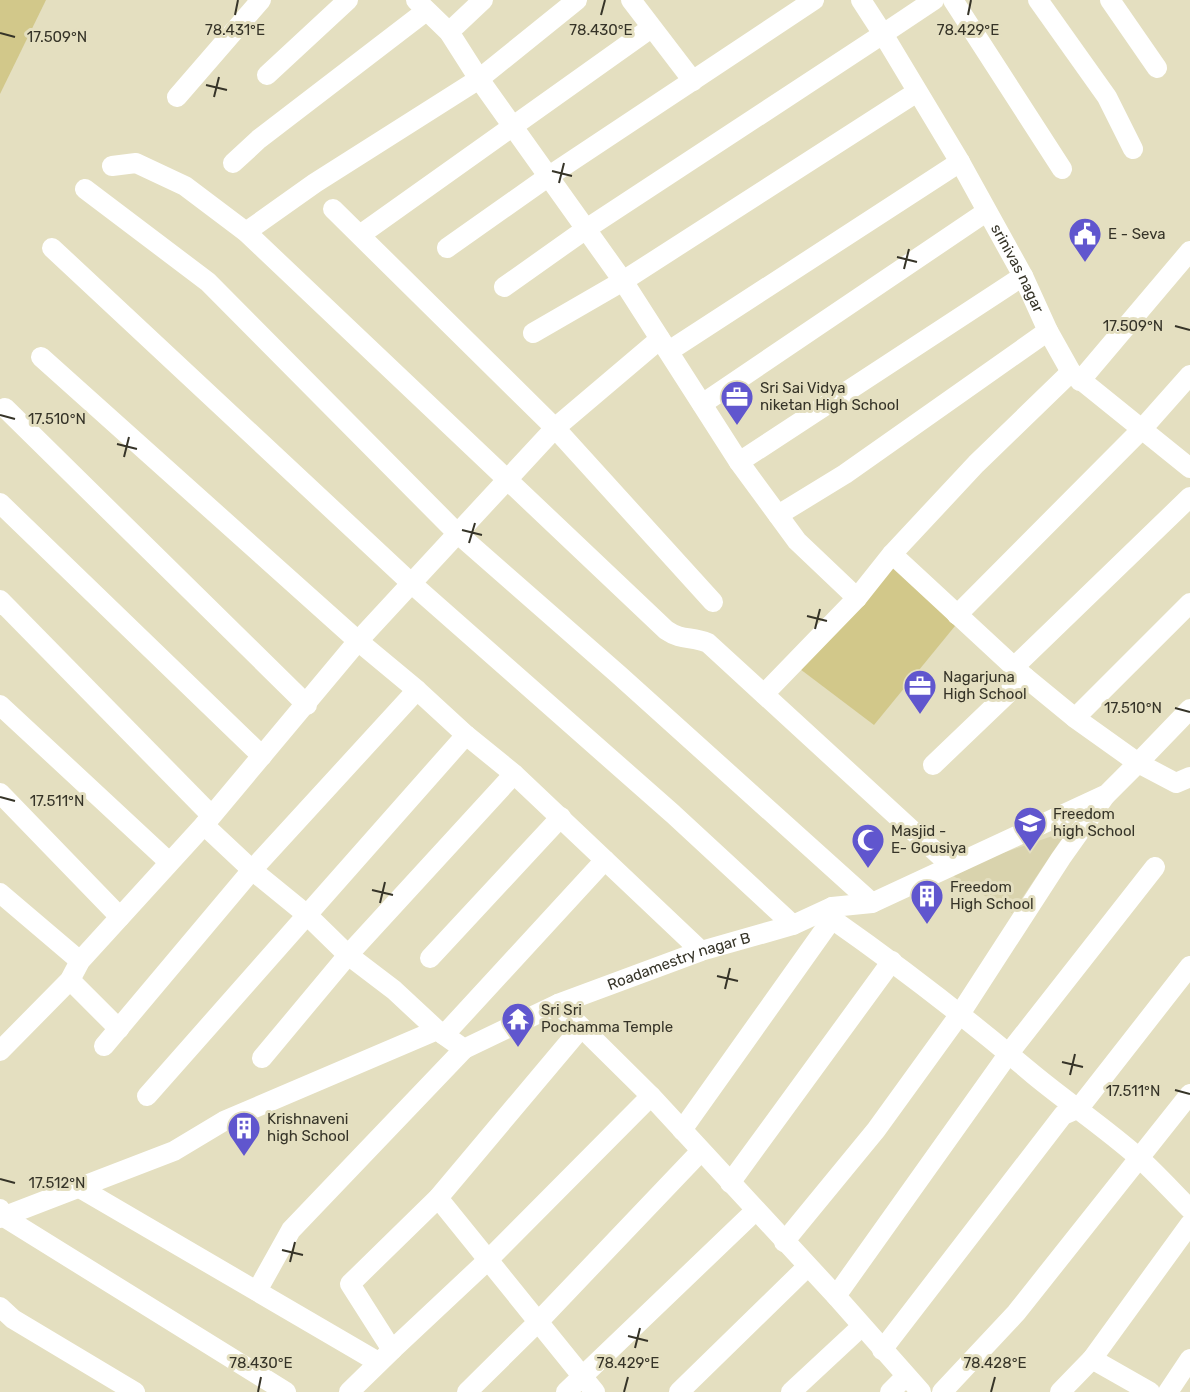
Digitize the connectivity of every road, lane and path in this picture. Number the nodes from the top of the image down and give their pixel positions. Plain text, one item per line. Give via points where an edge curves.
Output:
1 (261, 0) edge
2 (348, 0) edge
3 (483, 0) edge
4 (578, 0) edge
5 (631, 0) edge
6 (814, 0) edge
7 (861, 0) edge
8 (934, 0) edge
9 (953, 0) edge
10 (1038, 0) edge
11 (1110, 0) edge
12 (421, 5) edge
13 (651, 28) junction
14 (449, 32) junction
15 (883, 34) junction
16 (1157, 68) dead end
17 (267, 75) dead end
18 (479, 79) junction
19 (693, 81) junction
20 (917, 92) junction
21 (177, 97) dead end
22 (513, 127) junction
23 (1133, 149) dead end
24 (960, 162) junction
25 (233, 163) dead end
26 (112, 166) dead end
27 (1062, 169) dead end
28 (549, 176) junction
29 (85, 189) dead end
30 (333, 209) dead end
31 (986, 212) junction
32 (586, 229) junction
33 (246, 232) junction
34 (360, 235) junction
35 (52, 248) dead end
36 (447, 248) dead end
37 (1190, 252) edge
38 (1023, 276) junction
39 (623, 281) junction
40 (504, 287) dead end
41 (1048, 331) junction
42 (534, 333) dead end
43 (665, 345) junction
44 (41, 357) dead end
45 (1190, 375) edge
46 (1075, 376) junction
47 (702, 404) junction
48 (5, 408) dead end
49 (555, 428) junction
50 (1142, 429) junction
51 (739, 462) junction
52 (1190, 468) edge
53 (506, 481) junction
54 (1190, 497) edge
55 (0, 503) edge
56 (778, 515) junction
57 (457, 533) junction
58 (892, 554) junction
59 (411, 583) junction
60 (857, 598) junction
61 (0, 600) edge
62 (713, 602) dead end
63 (1190, 603) edge
64 (957, 615) junction
65 (358, 641) junction
66 (1020, 672) junction
67 (417, 690) junction
68 (764, 694) junction
69 (0, 705) edge
70 (307, 705) junction
71 (1190, 709) edge
72 (1075, 717) junction
73 (466, 735) junction
74 (262, 756) junction
75 (1138, 763) junction
76 (933, 765) dead end
77 (514, 774) junction
78 (1185, 784) edge
79 (0, 793) edge
80 (1107, 794) junction
81 (561, 817) junction
82 (208, 820) junction
83 (605, 860) junction
84 (169, 862) junction
85 (950, 865) junction
86 (1155, 867) dead end
87 (252, 870) junction
88 (0, 893) edge
89 (872, 903) junction
90 (832, 913) junction
91 (306, 914) junction
92 (120, 917) junction
93 (793, 925) junction
94 (701, 951) junction
95 (348, 955) junction
96 (430, 958) dead end
97 (80, 961) junction
98 (892, 961) junction
99 (1190, 966) edge
100 (70, 980) junction
101 (558, 1004) junction
102 (960, 1014) junction
103 (581, 1028) junction
104 (119, 1029) junction
105 (441, 1033) junction
106 (104, 1046) dead end
107 (464, 1048) junction
108 (0, 1051) edge
109 (1009, 1053) junction
110 (261, 1058) dead end
111 (1190, 1094) edge
112 (147, 1096) dead end
113 (651, 1096) junction
114 (1079, 1108) junction
115 (682, 1130) junction
116 (701, 1151) junction
117 (1139, 1158) junction
118 (730, 1183) junction
119 (80, 1188) junction
120 (438, 1198) junction
121 (1190, 1209) edge
122 (755, 1211) junction
123 (1, 1214) edge
124 (1190, 1224) edge
125 (784, 1242) junction
126 (488, 1260) junction
127 (807, 1267) junction
128 (257, 1292) junction
129 (836, 1296) junction
130 (0, 1306) edge
131 (538, 1322) junction
132 (861, 1327) junction
133 (882, 1350) junction
134 (385, 1356) junction
135 (1092, 1359) junction
136 (1190, 1359) edge
137 (906, 1376) junction
138 (589, 1384) edge
139 (135, 1392) edge
140 (286, 1392) edge
141 (349, 1392) edge
142 (467, 1392) edge
143 (567, 1392) edge
144 (679, 1392) edge
145 (791, 1392) edge
146 (890, 1392) edge
147 (921, 1392) edge
148 (942, 1392) edge
149 (1060, 1392) edge
150 (1150, 1392) edge
151 (1168, 1392) edge

1 - 21 street
2 - 17 street
3 - 14 street
4 - 18 street
5 - 13 street
6 - 19 street
7 - 15 street, srinivas nagar
8 - 15 street
9 - 27 street
10 - 23 street via 1107,97
11 - 16 street
12 - 14 street
12 - 25 street
13 - 19 street
13 - 22 street
14 - 18 street
15 - 20 street, srinivas nagar
15 - 32 street
18 - 22 street
18 - 33 street via 315,183
19 - 28 street
20 - 24 street, srinivas nagar
20 - 39 street
22 - 28 street
22 - 34 street
24 - 31 street, srinivas nagar
24 - 43 street
26 - 33 street via 136,163 184,186
28 - 32 street
28 - 36 street
29 - 57 street via 208,282
30 - 34 street
31 - 38 street, srinivas nagar
31 - 47 street
32 - 39 street
32 - 40 street
33 - 53 street
34 - 49 street
35 - 59 street
37 - 46 street
38 - 41 street, srinivas nagar
38 - 51 street
39 - 42 street
39 - 43 street
41 - 46 street, srinivas nagar
41 - 56 street via 844,474
43 - 47 street
43 - 49 street
44 - 65 street
45 - 50 street
46 - 50 street, srinivas nagar
46 - 58 street via 976,464
47 - 51 street
48 - 70 street
49 - 53 street
49 - 62 street
50 - 52 street, srinivas nagar
50 - 64 street
51 - 56 street
53 - 57 street
53 - 68 street via 666,630 676,637 708,643
54 - 66 street
55 - 74 street
56 - 60 street via 797,541
57 - 59 street
57 - 89 street
58 - 60 street
58 - 64 street
59 - 65 street
59 - 93 street
60 - 68 street
61 - 82 street
63 - 72 street
64 - 66 street
65 - 67 street
65 - 70 street
66 - 72 street
66 - 76 street
67 - 73 street
67 - 87 street
68 - 85 street
69 - 84 street
70 - 74 street
71 - 75 street, Roadamestry nagar B
72 - 75 street
73 - 77 street
73 - 91 street
74 - 82 street
75 - 78 street
75 - 80 street, Roadamestry nagar B
77 - 81 street
77 - 95 street
79 - 92 street
80 - 85 street, Roadamestry nagar B
80 - 102 street
81 - 83 street
81 - 96 street
82 - 84 street
82 - 87 street
83 - 94 street
83 - 105 street
84 - 92 street
85 - 89 street, Roadamestry nagar B
86 - 109 street
87 - 91 street
87 - 104 street
88 - 97 street
89 - 90 street, Roadamestry nagar B
90 - 93 street, Roadamestry nagar B
90 - 98 street
90 - 115 street
91 - 95 street
91 - 112 street
92 - 97 street
93 - 94 street, Roadamestry nagar B
94 - 101 street, Roadamestry nagar B
95 - 105 street
95 - 110 street
97 - 100 street
98 - 102 street
98 - 118 street
99 - 114 street
100 - 104 street
100 - 108 street
101 - 103 street
101 - 107 street, Roadamestry nagar B
102 - 109 street
102 - 125 street via 876,1130
103 - 113 street
103 - 120 street
104 - 106 street
105 - 107 street
105 - 119 street via 224,1121 174,1151
107 - 128 street via 291,1230
109 - 114 street
109 - 129 street
111 - 117 street
113 - 115 street
113 - 126 street
114 - 117 street
114 - 133 street via 1063,1115
115 - 116 street
116 - 118 street
116 - 131 street
117 - 121 street
117 - 148 street via 1016,1313
118 - 122 street
119 - 123 street
119 - 128 street
120 - 126 street
120 - 134 street via 350,1284
122 - 125 street
122 - 138 street
123 - 140 street
124 - 135 street
125 - 127 street
126 - 131 street
126 - 134 street
127 - 129 street
127 - 144 street
128 - 134 street
129 - 132 street
130 - 139 street via 13,1319
131 - 138 street
131 - 142 street
132 - 133 street
132 - 145 street
133 - 137 street
134 - 141 street
135 - 149 street
135 - 150 street
136 - 151 street
137 - 146 street
137 - 147 street
138 - 143 street

